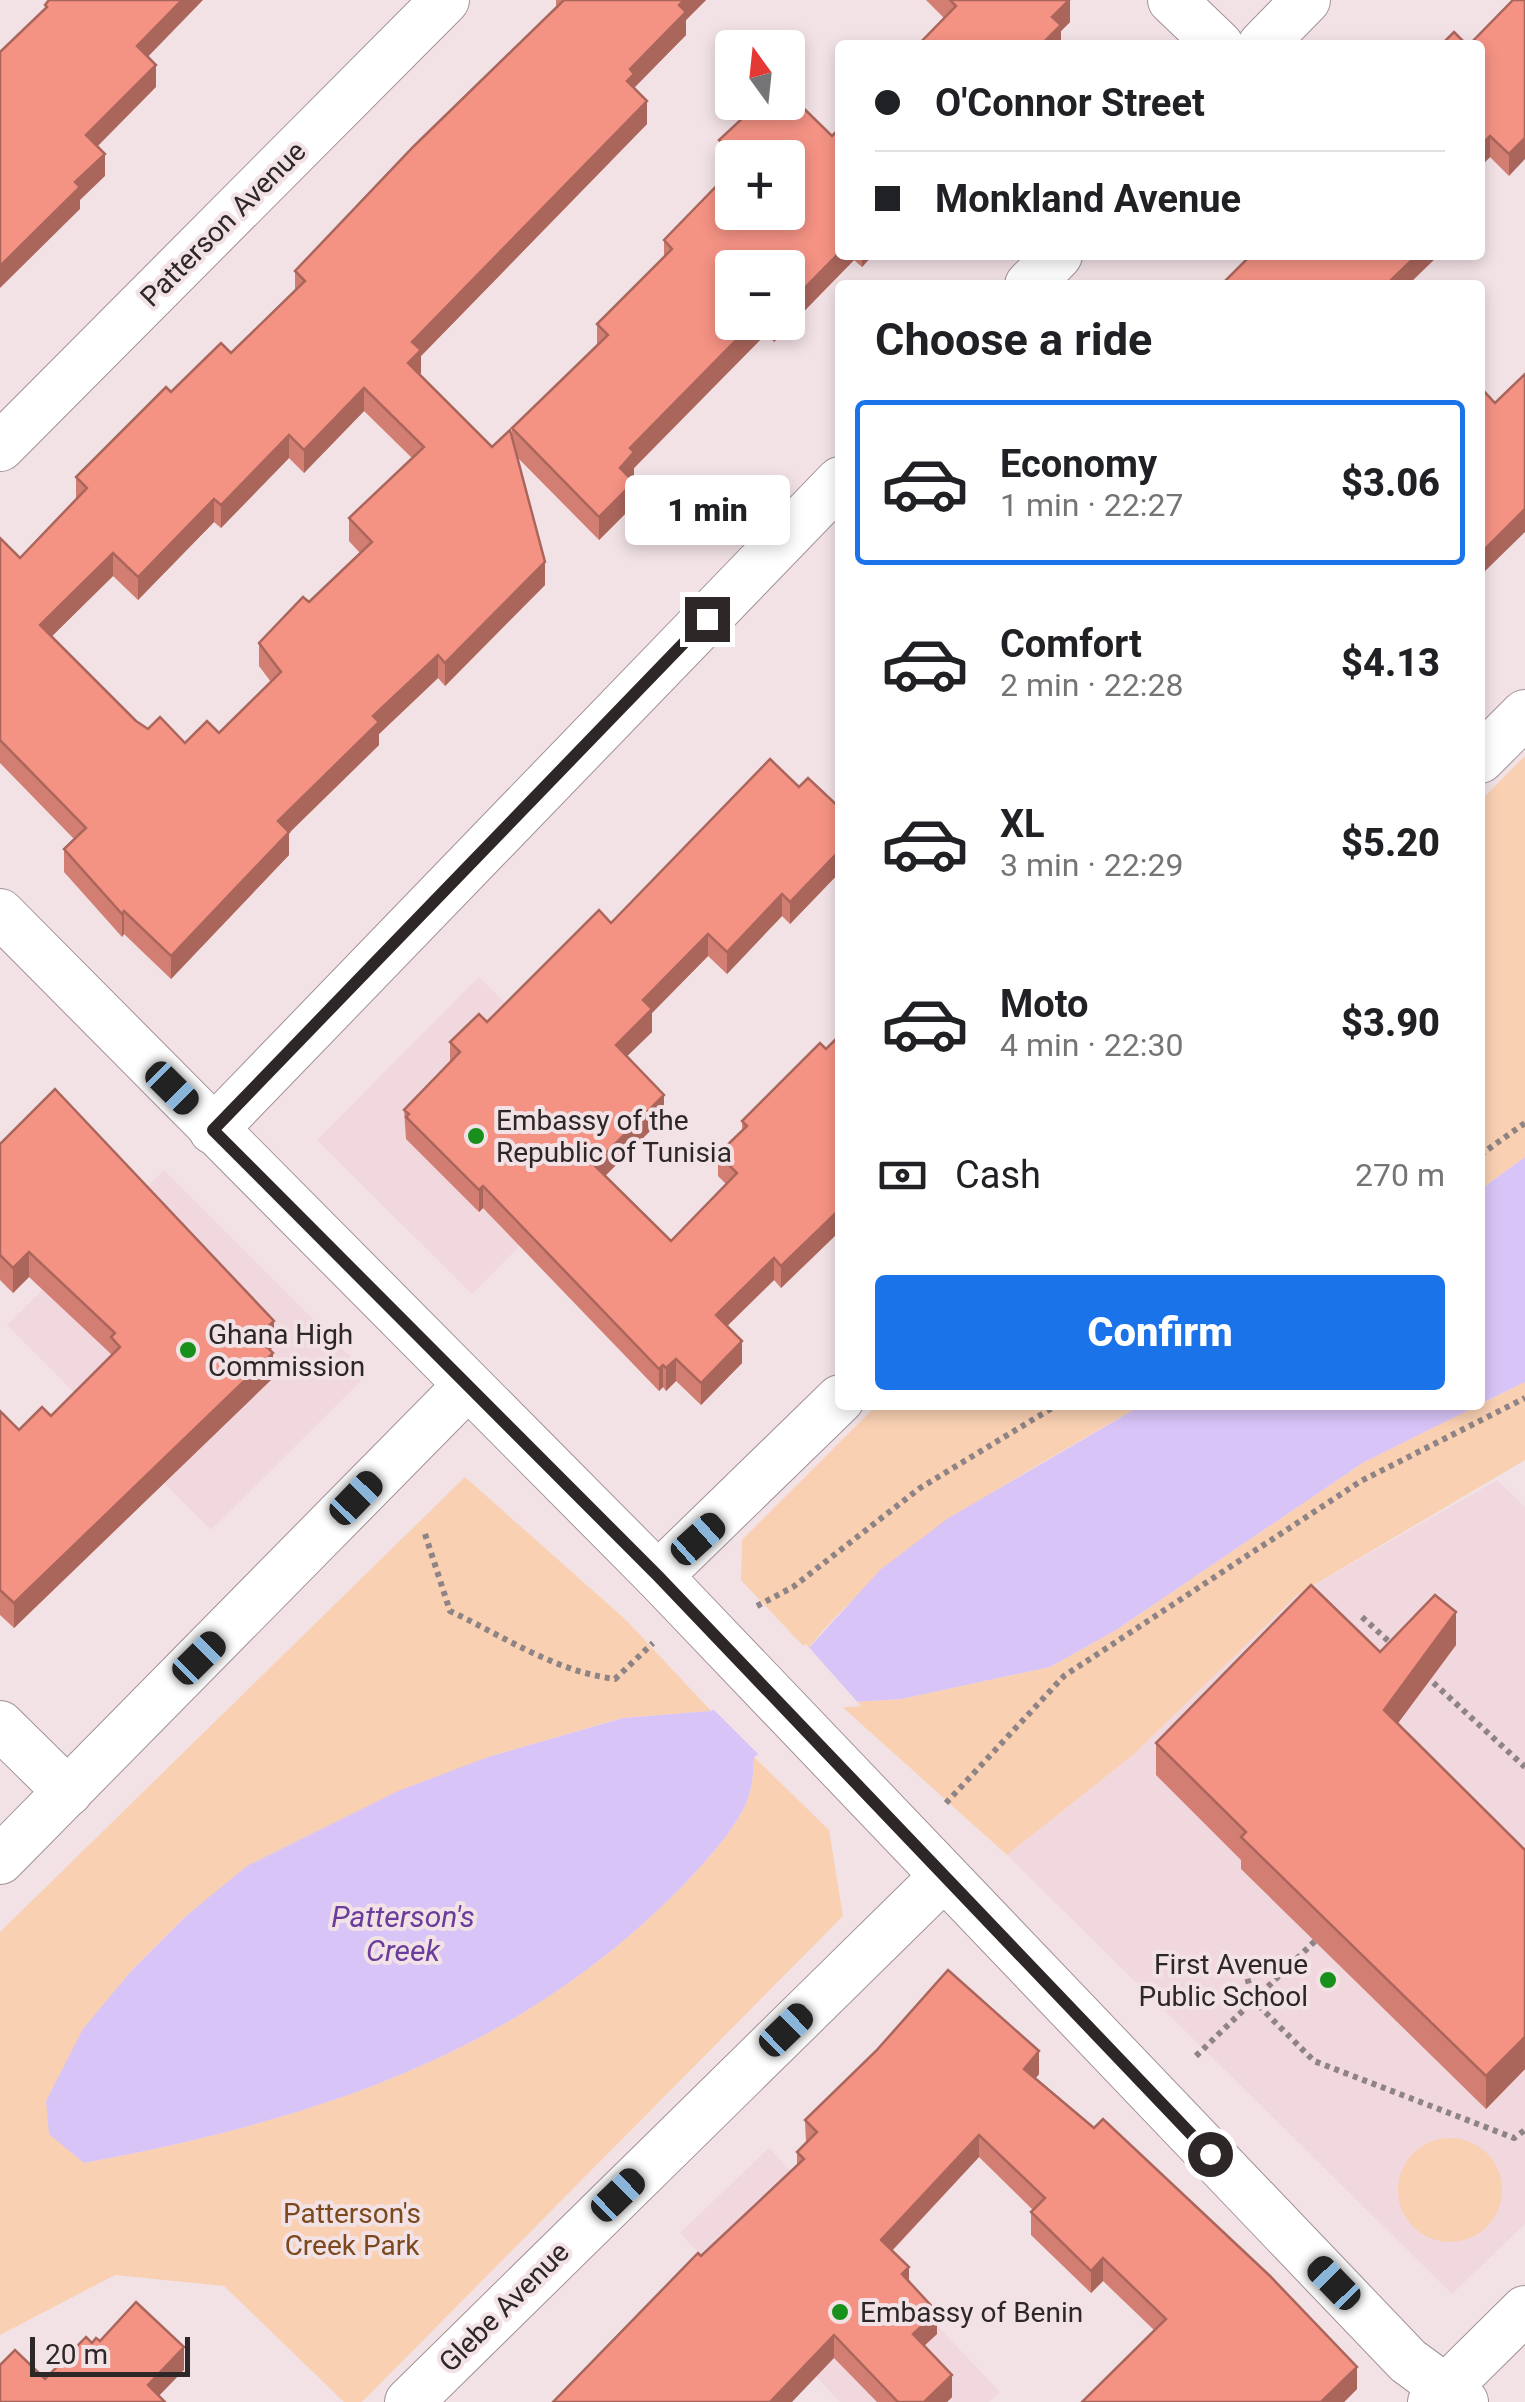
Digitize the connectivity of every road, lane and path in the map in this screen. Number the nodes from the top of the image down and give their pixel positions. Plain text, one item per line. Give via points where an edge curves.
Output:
1 (445, 0) edge
2 (1172, 0) edge
3 (1306, 0) edge
4 (1214, 40) edge
5 (1267, 40) edge
6 (1053, 260) edge
7 (1034, 280) edge
8 (0, 448) edge
9 (835, 486) edge
10 (1525, 714) edge
11 (1485, 754) edge
12 (0, 913) edge
13 (1525, 1123) edge
14 (213, 1130) junction
15 (1485, 1151) edge
16 (466, 1387) junction
17 (1525, 1398) edge
18 (835, 1405) edge
19 (1049, 1410) edge
20 (425, 1534) dead end
21 (658, 1576) junction
22 (757, 1606) dead end
23 (1362, 1617) dead end
24 (653, 1643) dead end
25 (1403, 1655) edge
26 (1417, 1667) edge
27 (0, 1725) edge
28 (1525, 1767) edge
29 (68, 1792) junction
30 (946, 1803) dead end
31 (0, 1860) edge
32 (943, 1877) junction
33 (1314, 1941) edge
34 (1245, 1968) dead end
35 (1253, 2000) junction
36 (1196, 2056) dead end
37 (1525, 2130) edge
38 (1525, 2310) edge
39 (1448, 2397) edge
40 (409, 2402) edge

1 - 8 street, Patterson Avenue
2 - 4 street
3 - 5 street
6 - 7 street
9 - 14 street
10 - 11 street
12 - 14 street
13 - 15 path
14 - 16 street
16 - 21 street
16 - 29 street
17 - 30 path via 1361,1482 1064,1676
18 - 21 street
19 - 22 path via 920,1488 793,1587
20 - 24 path via 450,1611 538,1657 615,1680
21 - 32 street
23 - 25 path
26 - 28 path
27 - 29 street
29 - 31 street
32 - 39 street
32 - 40 street, Glebe Avenue
33 - 35 path
34 - 35 path
35 - 36 path
35 - 37 path via 1314,2061 1514,2138
38 - 39 street

